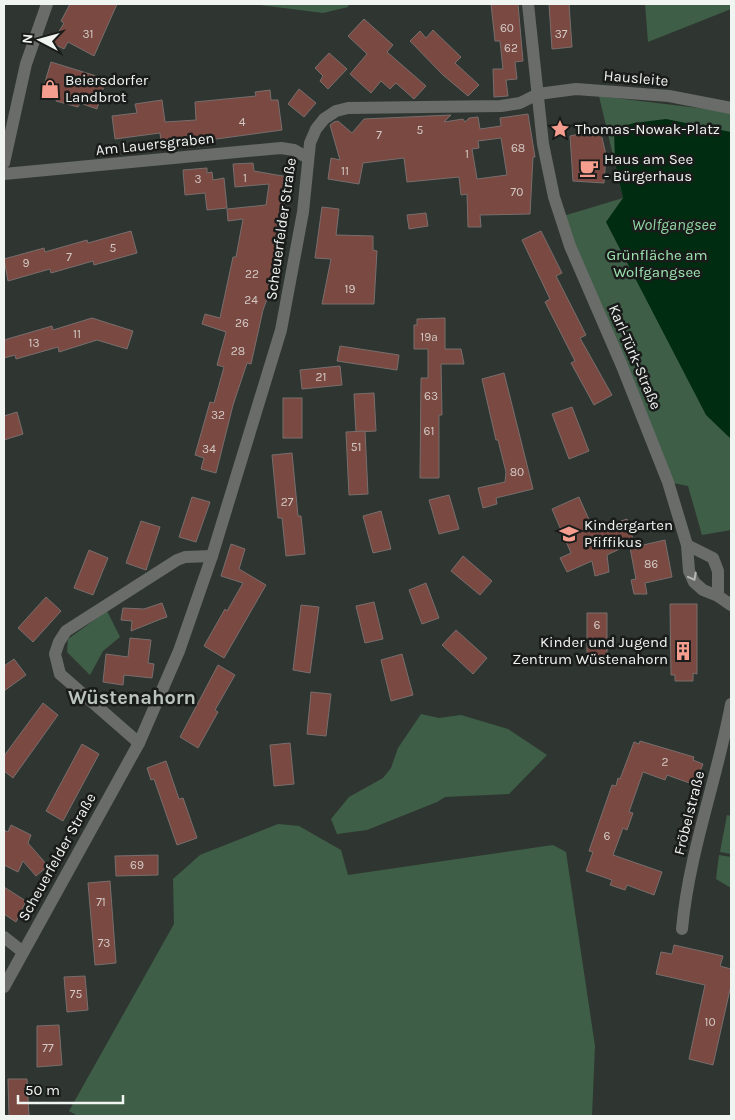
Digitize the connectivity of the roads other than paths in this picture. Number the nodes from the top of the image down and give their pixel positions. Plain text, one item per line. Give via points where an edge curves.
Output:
1 (47, 4) edge
2 (528, 4) edge
3 (538, 94) junction
4 (731, 108) edge
5 (308, 158) junction
6 (4, 163) edge
7 (4, 174) edge
8 (687, 545) junction
9 (212, 556) junction
10 (718, 596) junction
11 (731, 605) edge
12 (731, 704) edge
13 (139, 743) junction
14 (682, 929) dead end
15 (4, 937) edge
16 (24, 952) junction
17 (4, 987) edge

1 - 6 street via 26,64
2 - 3 street, Karl-Türk-Straße
3 - 4 street, Hausleite via 564,89 669,96
3 - 5 street, Scheuerfelder Straße via 520,103 501,106 348,108 336,111 316,129
3 - 8 street, Karl-Türk-Straße via 543,144 560,217 574,258 668,482
5 - 7 street, Am Lauersgraben via 294,150 281,148
5 - 9 street, Scheuerfelder Straße via 303,212 281,330
8 -> 10 street, Karl-Türk-Straße via 689,571 694,582
8 - 10 street via 713,558 718,572
9 - 13 street, Scheuerfelder Straße via 182,642
9 - 13 street via 177,560 66,631 59,642 55,654 66,682
10 - 11 street, Karl-Türk-Straße
12 - 14 street, Fröbelstraße via 697,841
13 - 16 street, Scheuerfelder Straße
15 - 16 street
16 - 17 street, Scheuerfelder Straße

